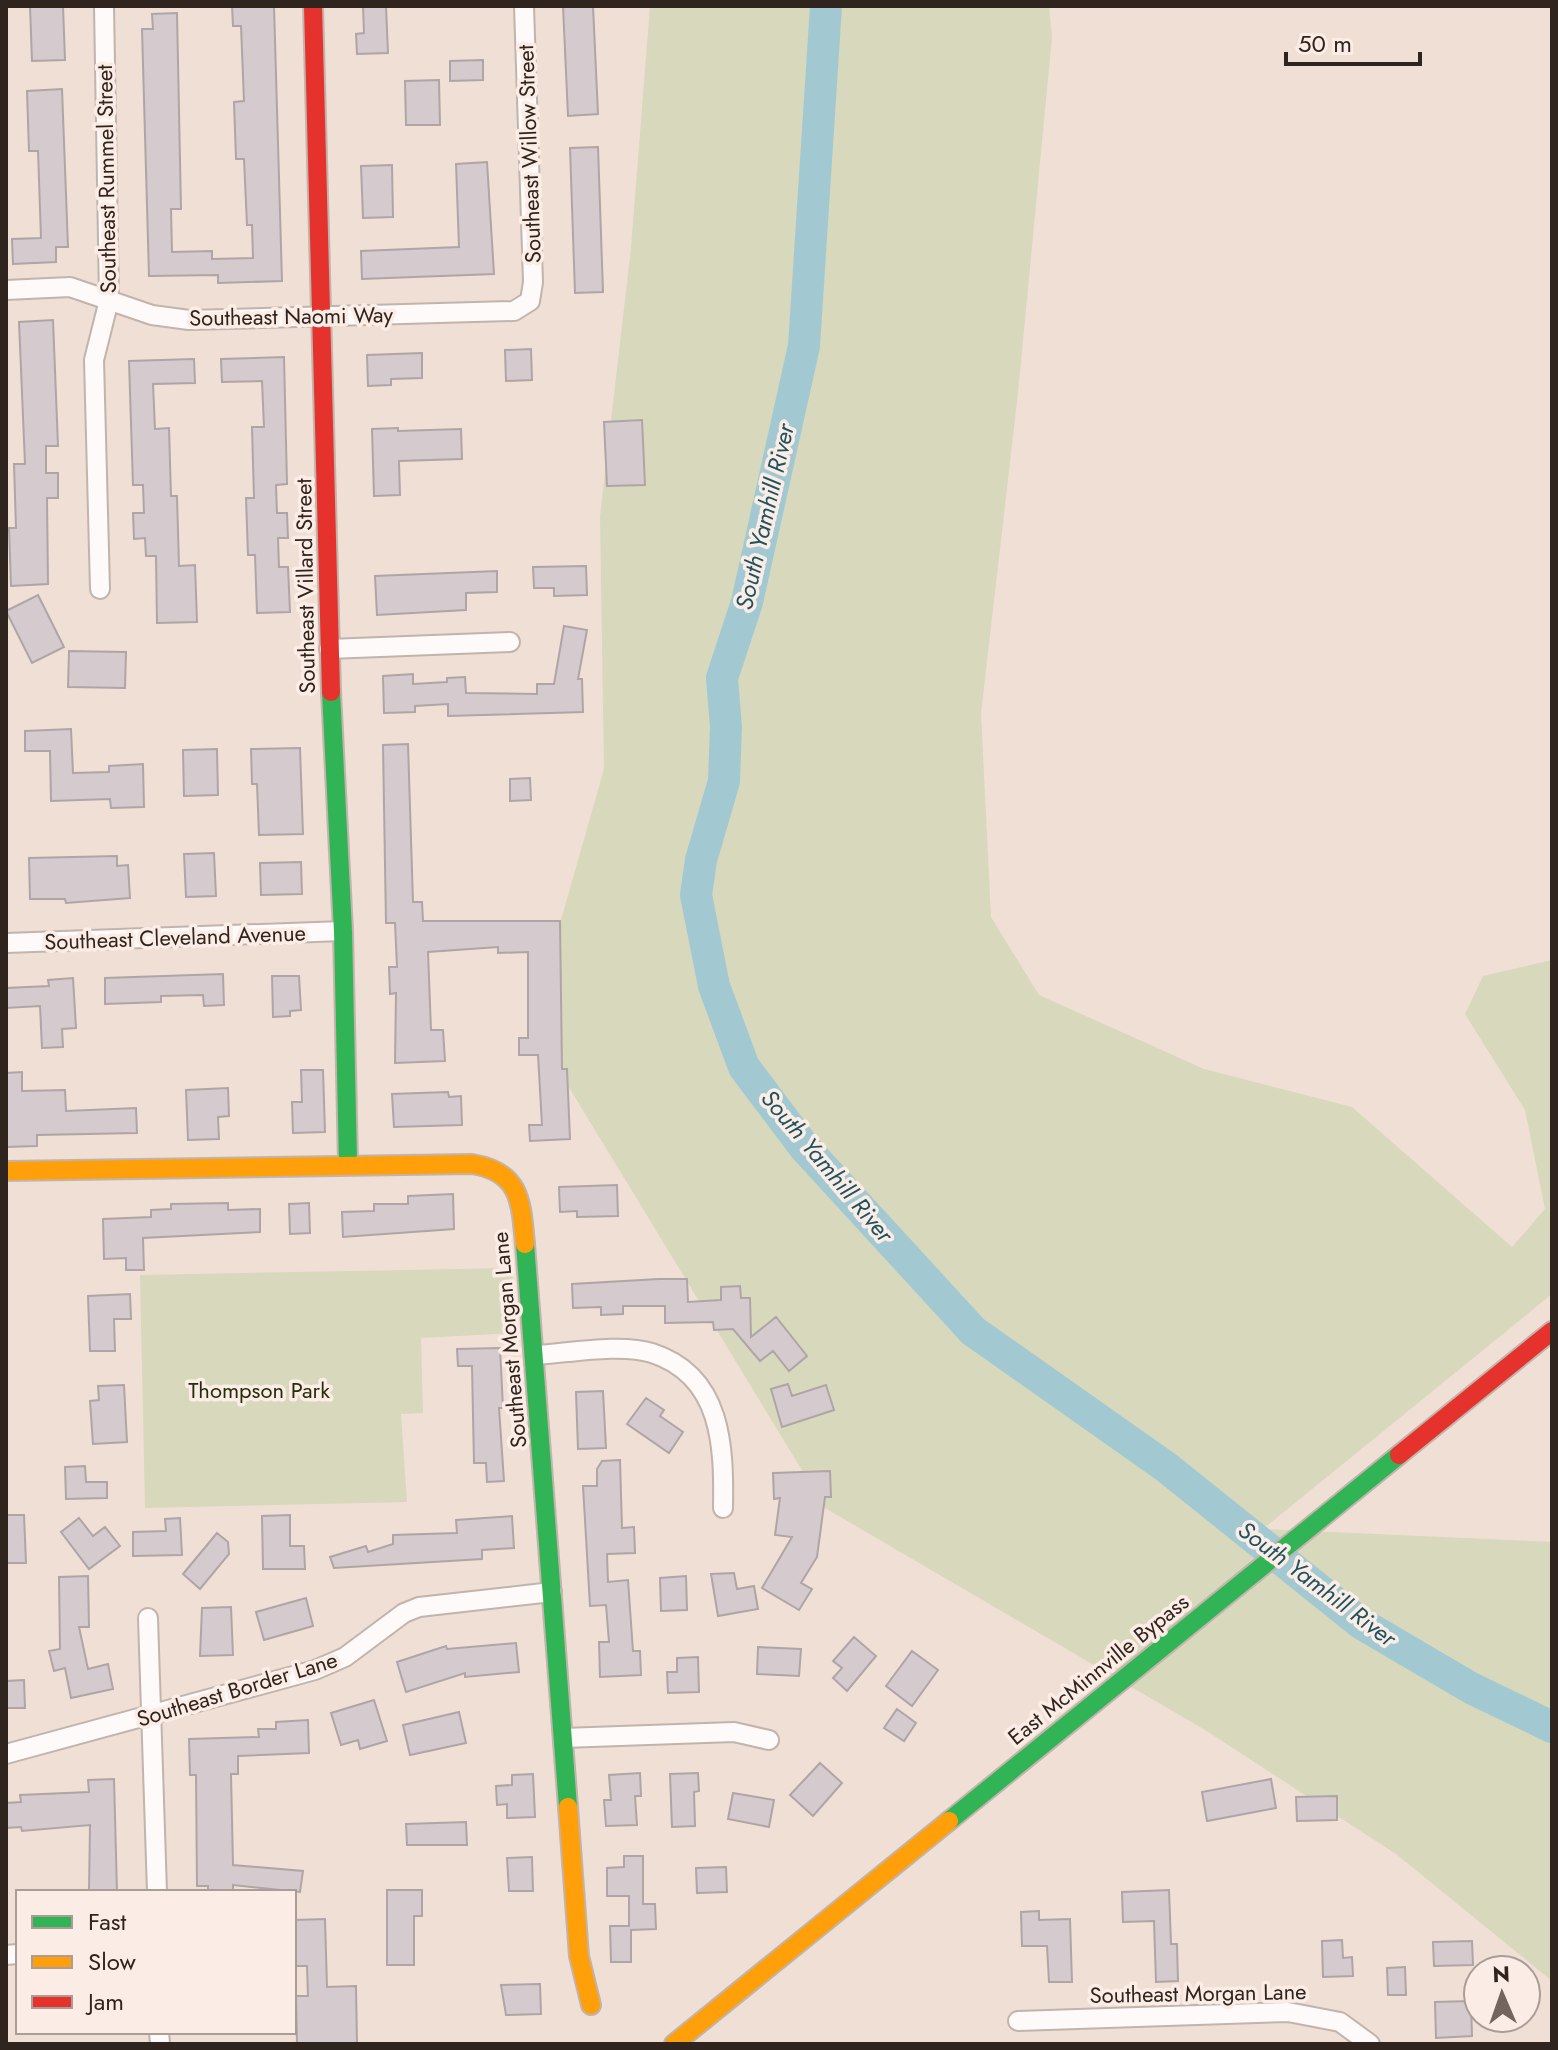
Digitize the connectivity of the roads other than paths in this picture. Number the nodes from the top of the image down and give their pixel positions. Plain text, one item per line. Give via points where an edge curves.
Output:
1 (104, 6) edge
2 (313, 6) edge
3 (524, 6) edge
4 (6, 290) edge
5 (109, 300) junction
6 (530, 301) joint
7 (323, 316) junction
8 (100, 589) dead end
9 (510, 642) dead end
10 (329, 649) junction
11 (343, 931) junction
12 (6, 943) edge
13 (348, 1164) junction
14 (6, 1171) edge
15 (1552, 1331) edge
16 (536, 1355) junction
17 (723, 1508) dead end
18 (552, 1592) junction
19 (148, 1618) dead end
20 (152, 1714) junction
21 (563, 1738) junction
22 (769, 1740) dead end
23 (6, 1754) edge
24 (157, 1890) edge
25 (591, 2005) dead end
26 (1018, 2021) dead end
27 (674, 2044) edge
28 (1370, 2044) edge

1 - 5 street, Southeast Rummel Street
2 - 7 main road, Southeast Villard Street
3 - 6 street, Southeast Willow Street
4 - 5 street, Southeast Naomi Way via 70,287
5 - 7 street, Southeast Naomi Way via 152,315 189,320
5 - 8 street, Southeast Rummel Street via 94,360
6 - 7 street, Southeast Naomi Way via 514,311
7 - 10 main road, Southeast Villard Street
9 - 10 street
10 - 11 main road, Southeast Villard Street
11 - 12 street, Southeast Cleveland Avenue
11 - 13 main road, Southeast Villard Street
13 - 14 main road, Southeast Morgan Lane
13 - 16 main road, Southeast Morgan Lane via 480,1164 517,1187
15 - 27 main road, East McMinnville Bypass
16 - 17 street via 652,1353 686,1373 705,1395 720,1427
16 - 18 main road, Southeast Morgan Lane
18 - 20 street, Southeast Border Lane via 419,1607 345,1657 315,1670
18 - 21 main road, Southeast Morgan Lane
19 - 20 street
20 - 23 street, Southeast Border Lane
20 - 24 street
21 - 22 street via 734,1732
21 - 25 main road, Southeast Morgan Lane via 579,1956
26 - 28 street, Southeast Morgan Lane via 1288,2012 1340,2022

